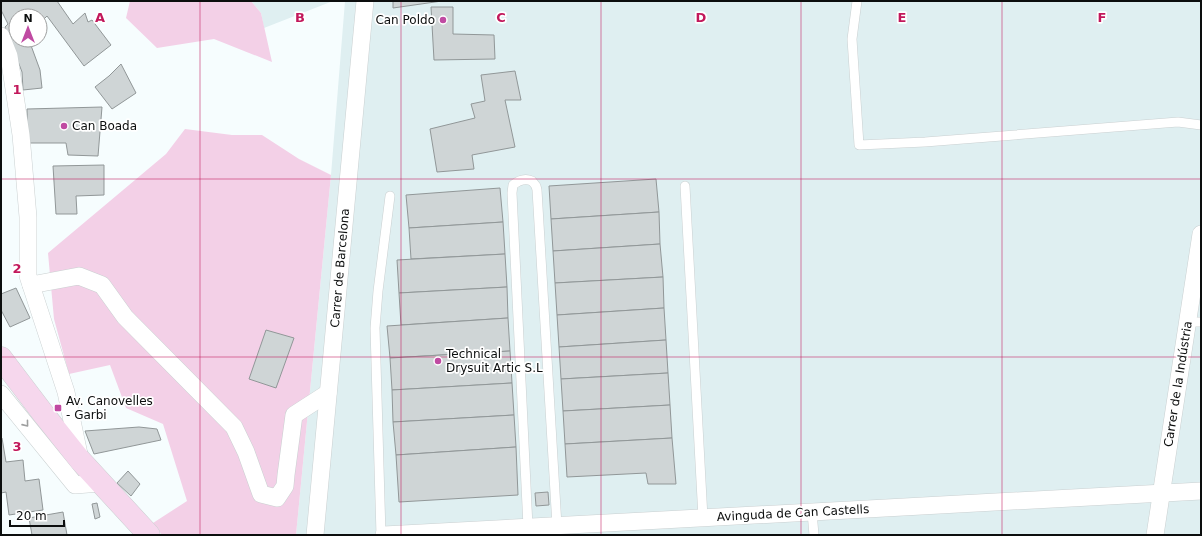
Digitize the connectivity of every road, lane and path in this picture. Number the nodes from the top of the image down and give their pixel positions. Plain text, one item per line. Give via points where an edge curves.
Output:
1 (365, 1) edge
2 (857, 1) edge
3 (1, 36) edge
4 (1201, 126) edge
5 (685, 186) dead end
6 (390, 196) dead end
7 (1201, 234) edge
8 (31, 286) junction
9 (1194, 322) edge
10 (1, 358) edge
11 (1, 394) edge
12 (328, 394) junction
13 (80, 460) junction
14 (101, 483) junction
15 (1201, 491) edge
16 (1161, 493) junction
17 (812, 512) junction
18 (703, 518) junction
19 (528, 527) junction
20 (564, 529) edge
21 (149, 535) edge
22 (315, 535) edge
23 (381, 535) edge
24 (384, 535) edge
25 (814, 535) edge
26 (1155, 535) edge

1 - 12 street, Carrer de Barcelona
2 - 4 lane via 852,39 859,145 1178,122
3 - 8 street via 9,56 21,135 28,218 28,276
5 - 18 lane
6 - 23 lane via 376,328
7 - 9 street, Carrer de la Indústria
8 - 12 street via 79,276 102,286 126,317 234,427 261,494 277,498 285,486 294,415
8 - 13 street via 66,392
9 - 16 street, Carrer de la Indústria
10 - 13 street
11 -> 14 street via 75,485
12 - 22 street, Carrer de Barcelona
13 - 14 street
14 - 21 street
15 - 16 street, Avinguda de Can Castells
16 - 17 street, Avinguda de Can Castells
16 - 26 street, Carrer de la Indústria
17 - 18 street, Avinguda de Can Castells
17 - 25 lane
18 - 20 street, Avinguda de Can Castells
19 - 20 street, Avinguda de Can Castells
19 - 20 lane via 512,193 513,185 520,180 532,181 537,190
19 - 24 street, Avinguda de Can Castells

